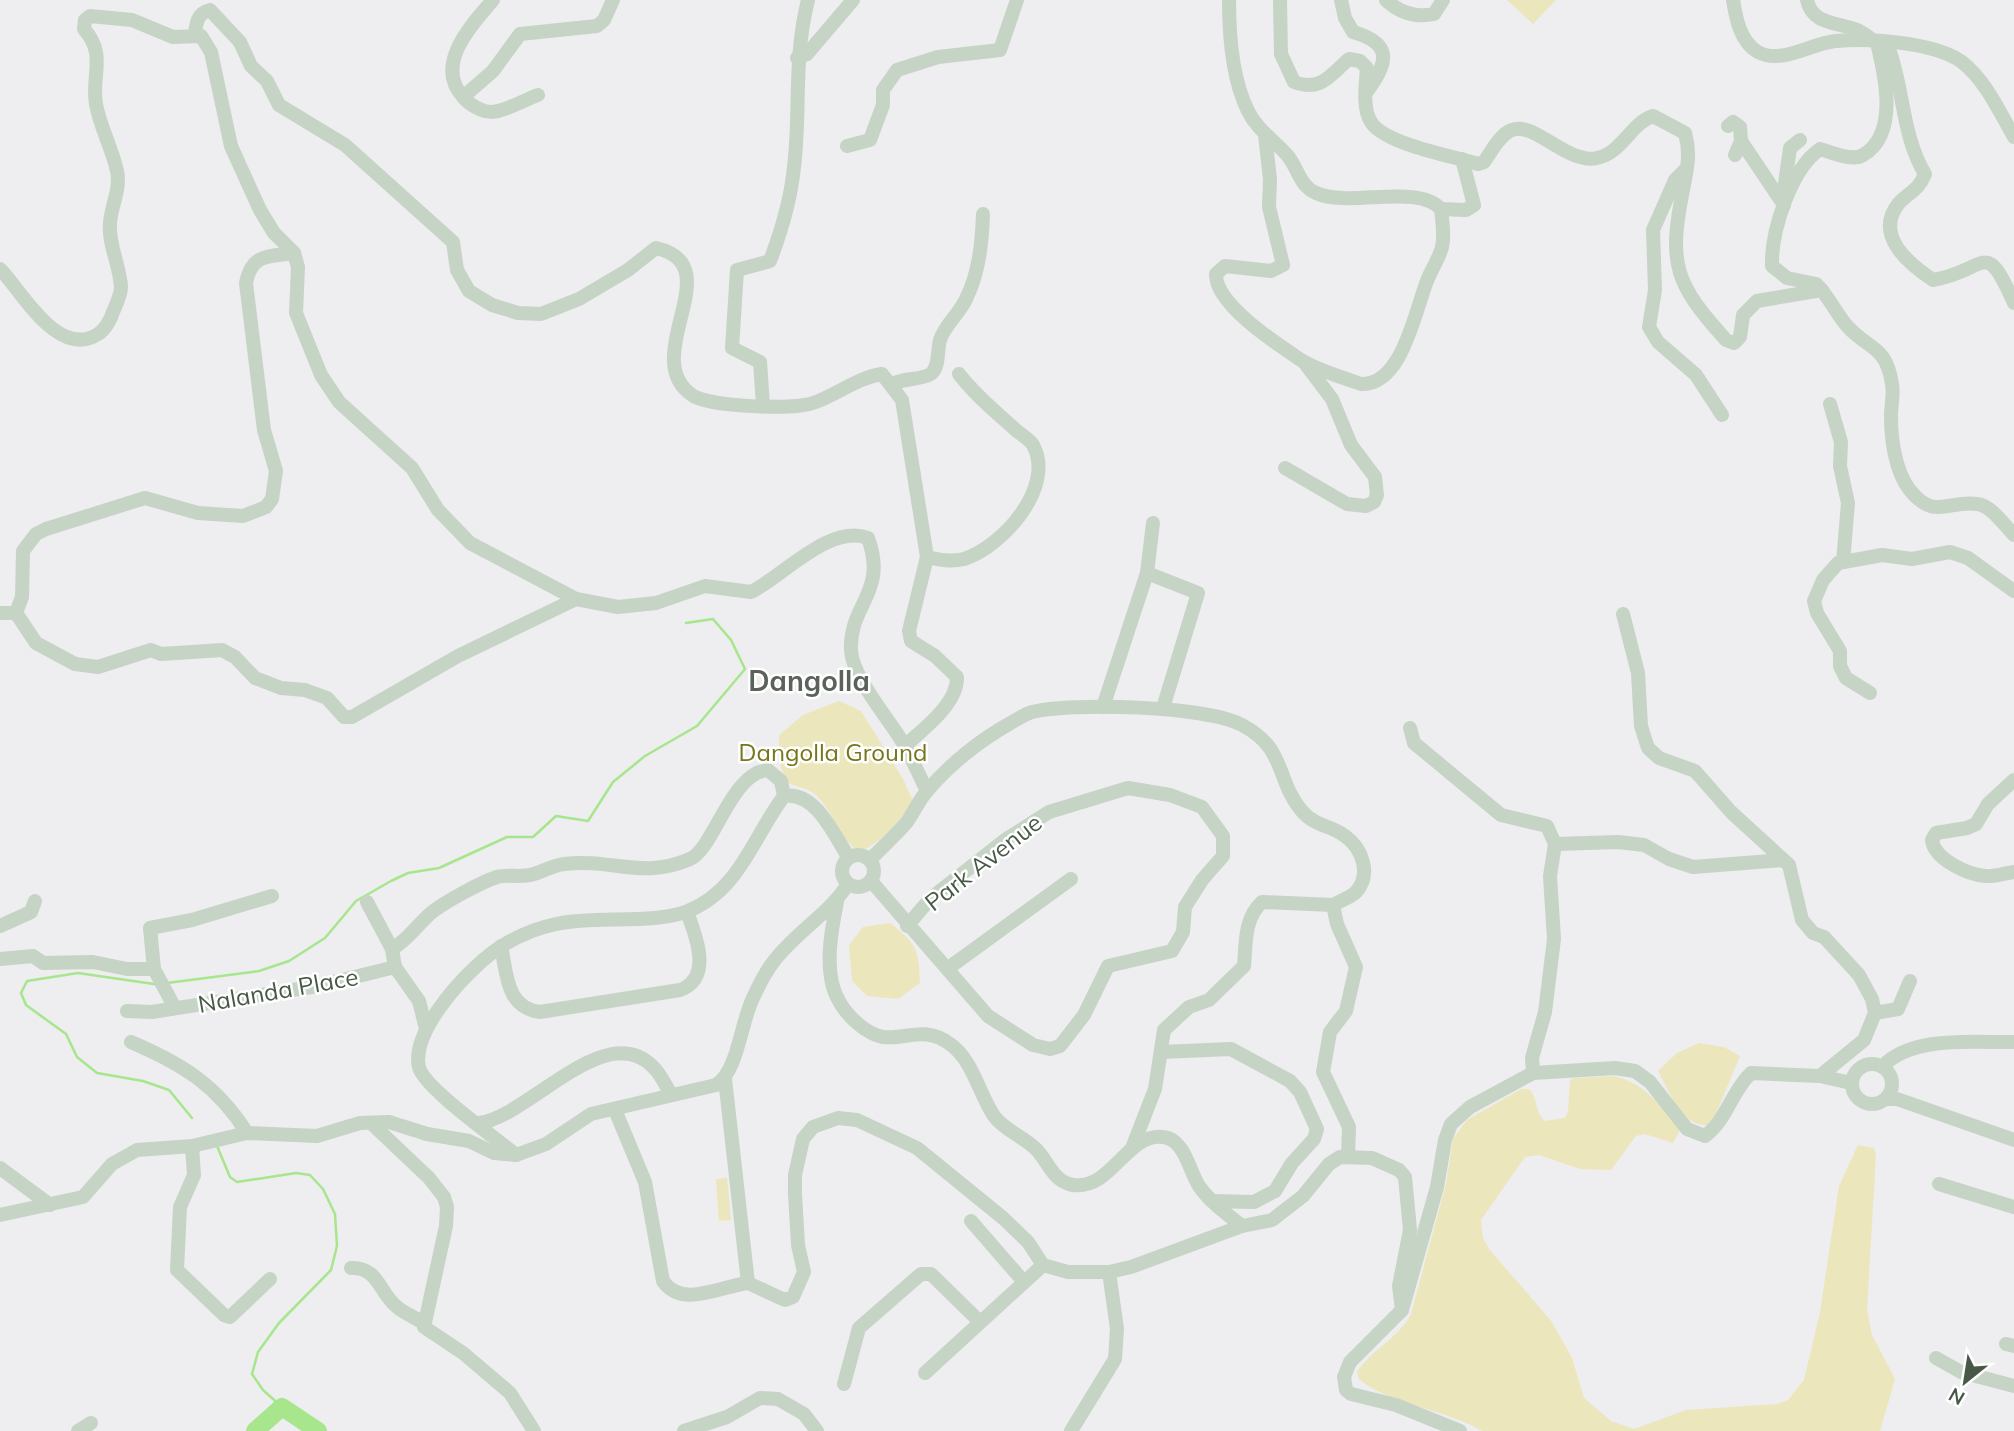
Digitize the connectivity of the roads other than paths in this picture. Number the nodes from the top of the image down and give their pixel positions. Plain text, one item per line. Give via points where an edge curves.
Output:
1 (494, 0) edge
2 (613, 0) edge
3 (808, 0) edge
4 (853, 0) edge
5 (1017, 0) edge
6 (1229, 0) edge
7 (1280, 0) edge
8 (1341, 0) edge
9 (1386, 0) edge
10 (1443, 0) edge
11 (1733, 0) edge
12 (1807, 0) edge
13 (195, 35) junction
14 (1877, 43) junction
15 (797, 58) junction
16 (1366, 93) junction
17 (538, 95) dead end
18 (463, 97) junction
19 (1728, 126) dead end
20 (1265, 135) junction
21 (2014, 137) edge
22 (1800, 140) dead end
23 (847, 146) dead end
24 (1462, 159) junction
25 (1687, 168) junction
26 (1784, 204) junction
27 (1441, 209) junction
28 (984, 214) dead end
29 (294, 253) junction
30 (0, 269) edge
31 (1822, 290) junction
32 (2014, 303) edge
33 (1303, 361) junction
34 (959, 373) dead end
35 (892, 384) junction
36 (1830, 404) dead end
37 (763, 405) junction
38 (1722, 415) dead end
39 (1285, 468) dead end
40 (1153, 523) dead end
41 (2014, 535) edge
42 (927, 557) junction
43 (1843, 562) junction
44 (1147, 573) junction
45 (2014, 591) edge
46 (576, 599) junction
47 (0, 613) edge
48 (16, 613) junction
49 (1623, 614) dead end
50 (1870, 693) dead end
51 (1102, 707) junction
52 (1163, 708) junction
53 (1410, 728) dead end
54 (905, 746) junction
55 (2014, 780) edge
56 (927, 791) junction
57 (784, 796) junction
58 (1555, 844) junction
59 (849, 858) junction
60 (870, 860) junction
61 (1783, 860) junction
62 (2014, 872) edge
63 (1071, 879) dead end
64 (871, 881) junction
65 (848, 884) junction
66 (272, 896) dead end
67 (35, 901) dead end
68 (367, 902) dead end
69 (837, 902) junction
70 (1333, 905) junction
71 (687, 912) junction
72 (0, 926) edge
73 (907, 926) junction
74 (501, 946) junction
75 (392, 949) junction
76 (0, 959) edge
77 (395, 967) junction
78 (154, 969) junction
79 (947, 969) junction
80 (1910, 981) dead end
81 (175, 1008) junction
82 (127, 1011) dead end
83 (1875, 1013) junction
84 (426, 1029) junction
85 (131, 1042) dead end
86 (2014, 1042) edge
87 (1161, 1052) junction
88 (1883, 1066) junction
89 (1533, 1073) junction
90 (1820, 1076) junction
91 (725, 1079) junction
92 (1851, 1083) junction
93 (671, 1094) junction
94 (1886, 1099) junction
95 (615, 1110) junction
96 (371, 1123) junction
97 (479, 1123) junction
98 (247, 1133) junction
99 (2014, 1140) edge
100 (192, 1146) junction
101 (1132, 1148) junction
102 (516, 1155) junction
103 (1348, 1157) junction
104 (0, 1168) edge
105 (1939, 1184) dead end
106 (1212, 1201) junction
107 (50, 1205) junction
108 (2014, 1207) edge
109 (0, 1215) edge
110 (971, 1221) dead end
111 (1242, 1226) junction
112 (1043, 1265) junction
113 (351, 1268) dead end
114 (1109, 1272) junction
115 (270, 1279) dead end
116 (1024, 1282) junction
117 (748, 1283) junction
118 (1402, 1310) junction
119 (979, 1321) junction
120 (422, 1322) junction
121 (1936, 1358) dead end
122 (925, 1373) dead end
123 (845, 1384) dead end
124 (2014, 1386) edge
125 (534, 1431) edge
126 (684, 1431) edge
127 (817, 1431) edge
128 (1071, 1431) edge
129 (1460, 1431) edge

1 - 18 street via 468,28 453,62 451,75
2 - 18 street via 597,26 520,34 493,71
3 - 15 street
4 - 15 street via 807,54
5 - 23 street via 1000,50 938,57 897,70 883,90 883,105 870,140
6 - 20 street via 1229,35 1243,96
7 - 16 street via 1281,54 1294,82 1317,86 1349,59 1367,68
8 - 16 street via 1353,32 1378,43 1385,60
9 - 10 street via 1419,17 1434,14
11 - 14 street via 1738,26 1759,53 1780,56 1835,41
12 - 14 street via 1810,11 1828,23 1858,30
13 - 29 street via 201,36 211,52 231,146 255,199 275,233
13 - 30 street via 173,37 132,20 90,16 85,20 84,29 98,60 96,105 118,173 109,225 121,288 111,319 98,334 69,337 47,325
13 - 37 street via 204,11 216,14 240,41 251,66 267,81 279,105 345,145 453,242 457,270 469,291 492,305 541,314 579,299 656,248 668,251 682,261 686,274 688,289 674,341 677,374 687,391 723,404
14 - 21 street via 1888,40 1929,47 1961,61 1985,86
14 - 26 street via 1888,106 1879,139 1862,156 1820,149 1798,171
14 - 32 street via 1889,49 1896,68 1906,129 1924,174 1920,187 1898,204 1893,217 1891,237 1900,255 1933,279 1991,262
15 - 37 street via 794,167 779,238 770,261 737,270 734,288 732,348 760,362
16 - 24 street via 1369,120 1376,129
17 - 18 street via 491,112 472,106
19 - 26 street via 1733,122 1740,127 1738,148
20 - 27 street via 1289,156 1302,182 1316,193 1366,199 1424,197
20 - 33 street via 1269,206 1283,265 1271,271 1225,266 1216,274 1216,281 1236,310
22 - 26 street via 1790,148
24 - 25 street via 1483,162 1505,134 1524,128 1566,152 1590,160 1601,158 1653,116 1685,133 1690,153
24 - 27 street via 1474,205 1466,210
25 - 31 street via 1674,236 1675,257 1684,287 1726,340 1734,343 1740,337 1743,315 1757,301
25 - 38 street via 1675,180 1653,230 1655,289 1649,327 1658,342 1696,375
26 - 31 street via 1772,266 1787,278 1816,284
27 - 33 street via 1442,248 1405,346 1387,375 1370,385 1361,384
28 - 35 street via 974,279 966,300 940,338 934,370
29 - 46 street via 298,267 296,313 321,375 339,402 412,468 438,510 470,543
29 - 48 street via 259,259 249,268 246,283 264,430 276,471 276,487 266,507 243,516 145,498 46,529 23,551 22,597
31 - 41 street via 1848,328 1877,348 1884,359 1892,385 1896,459 1908,487 1932,507 1978,504
33 - 39 street via 1332,399 1351,445 1375,477 1377,495 1366,506 1348,504
34 - 42 street via 1033,444 1038,470 1027,506 1001,537 964,559 947,562
35 - 37 street via 882,374 868,376 811,404
35 - 42 street via 902,400
36 - 43 street via 1841,442 1840,466 1848,503
40 - 44 street
42 - 54 street via 909,631 911,641 957,677 957,686 934,718
43 - 45 street via 1950,552 1968,558
43 - 50 street via 1824,580 1814,601 1840,651 1846,678
44 - 51 street
44 - 52 street via 1198,593
46 - 48 street via 458,656 352,718 344,717 327,698 255,678 222,650 161,654 151,650 98,667 75,664 36,643
46 - 54 street via 618,607 656,603 705,586 751,592 833,540 859,535 868,538 876,560 873,580 852,631 851,652 854,667
47 - 48 street
49 - 61 street via 1638,673 1641,726 1648,748 1659,758 1695,771
51 - 52 street
51 - 56 street via 1032,712 988,736
52 - 70 street via 1220,717 1264,739 1301,811 1319,826 1345,835 1362,856 1364,874 1356,891
53 - 58 street via 1414,743 1501,815 1547,826
54 - 56 street
55 - 62 street via 1988,804 1976,824 1936,833 1932,840 1941,856 1973,874
56 - 60 street via 907,822
57 - 59 street via 794,795 813,804
57 - 71 street via 737,874
57 - 75 street via 781,782 768,770 760,770 750,776 694,858 662,870 601,862 561,864 531,875 497,877 432,912
58 - 61 street via 1644,845 1693,867
58 - 89 street via 1550,876 1554,939
59 - 60 street via 862,855
59 - 65 street via 842,870
60 - 64 street via 874,870
61 - 83 street via 1789,865 1802,920 1859,975
63 - 79 street
64 - 65 street via 858,887
64 - 73 street
65 - 69 street
66 - 78 street, Nalanda Place via 150,929
67 - 72 street via 31,912
68 - 75 street
69 - 91 street via 765,973
69 - 101 street via 831,937 832,982 839,1001 856,1023 883,1037 918,1032 950,1044 975,1076 995,1117 1036,1149 1059,1180 1074,1185 1091,1182 1115,1167
70 - 87 street via 1262,902 1247,928 1244,967 1209,1000 1189,1007 1164,1030
70 - 103 street via 1356,967 1346,1011 1330,1032 1323,1072 1349,1127
71 - 74 street via 555,924
71 - 74 street via 701,961 690,987 680,990 540,1012 526,1010 516,1003 509,986
73 - 79 street, Park Avenue
73 - 79 street, Park Avenue via 930,899 1049,811 1128,788 1202,807 1223,836 1223,856 1185,907 1183,932 1172,951 1108,966 1084,1016 1060,1046 1033,1045 988,1016
74 - 84 street via 463,978
75 - 77 street
76 - 78 street via 33,956 43,963 93,962
77 - 81 street, Nalanda Place via 318,986
77 - 84 street via 419,1001
78 - 81 street, Nalanda Place
80 - 83 street via 1898,1009
81 - 82 street
83 - 90 street via 1864,1040
84 - 97 street via 418,1049 419,1069 431,1089
85 - 98 street via 194,1074 230,1105
86 - 88 street via 1914,1048 1893,1056
87 - 101 street via 1155,1089
87 - 106 street via 1231,1049 1290,1081 1317,1129 1275,1191 1254,1202
88 - 92 street via 1862,1065
88 - 94 street via 1893,1082
89 - 90 street via 1615,1068 1634,1072 1650,1082 1687,1129 1705,1136 1717,1127 1751,1073
89 - 118 street via 1470,1107 1451,1124
90 - 92 street
91 - 93 street
91 - 117 street
92 - 94 street via 1858,1099 1866,1103
93 - 95 street
93 - 97 street via 646,1060 621,1053 581,1065 506,1116
94 - 99 street
95 - 102 street via 591,1114 546,1143
95 - 117 street via 645,1182 668,1287 683,1295
96 - 98 street via 317,1136
96 - 102 street via 389,1122 469,1141 494,1153
96 - 120 street via 429,1178 447,1207
97 - 102 street
98 - 100 street
100 - 107 street via 137,1150 112,1164 83,1197
100 - 115 street via 194,1175 180,1207 177,1270 230,1317
101 - 106 street via 1163,1137 1179,1144 1199,1186
103 - 111 street via 1329,1164 1303,1196 1272,1220
103 - 118 street via 1373,1158 1405,1177 1409,1230 1399,1286
104 - 107 street
105 - 108 street
106 - 111 street
107 - 109 street
110 - 116 street
111 - 114 street
112 - 114 street via 1068,1272
112 - 116 street
112 - 117 street via 1003,1218 917,1148 857,1120 838,1118 813,1127 803,1139 797,1166 796,1218 803,1280 793,1297 785,1300
113 - 120 street via 377,1277 395,1306
114 - 128 street via 1117,1329 1115,1359
116 - 119 street
118 - 129 street via 1350,1362 1344,1377 1346,1391
119 - 122 street
119 - 123 street via 931,1274 920,1274 859,1328
120 - 125 street via 430,1333 463,1353 510,1393
121 - 124 street via 1961,1372
126 - 127 street via 727,1417 760,1398 778,1399 804,1414

